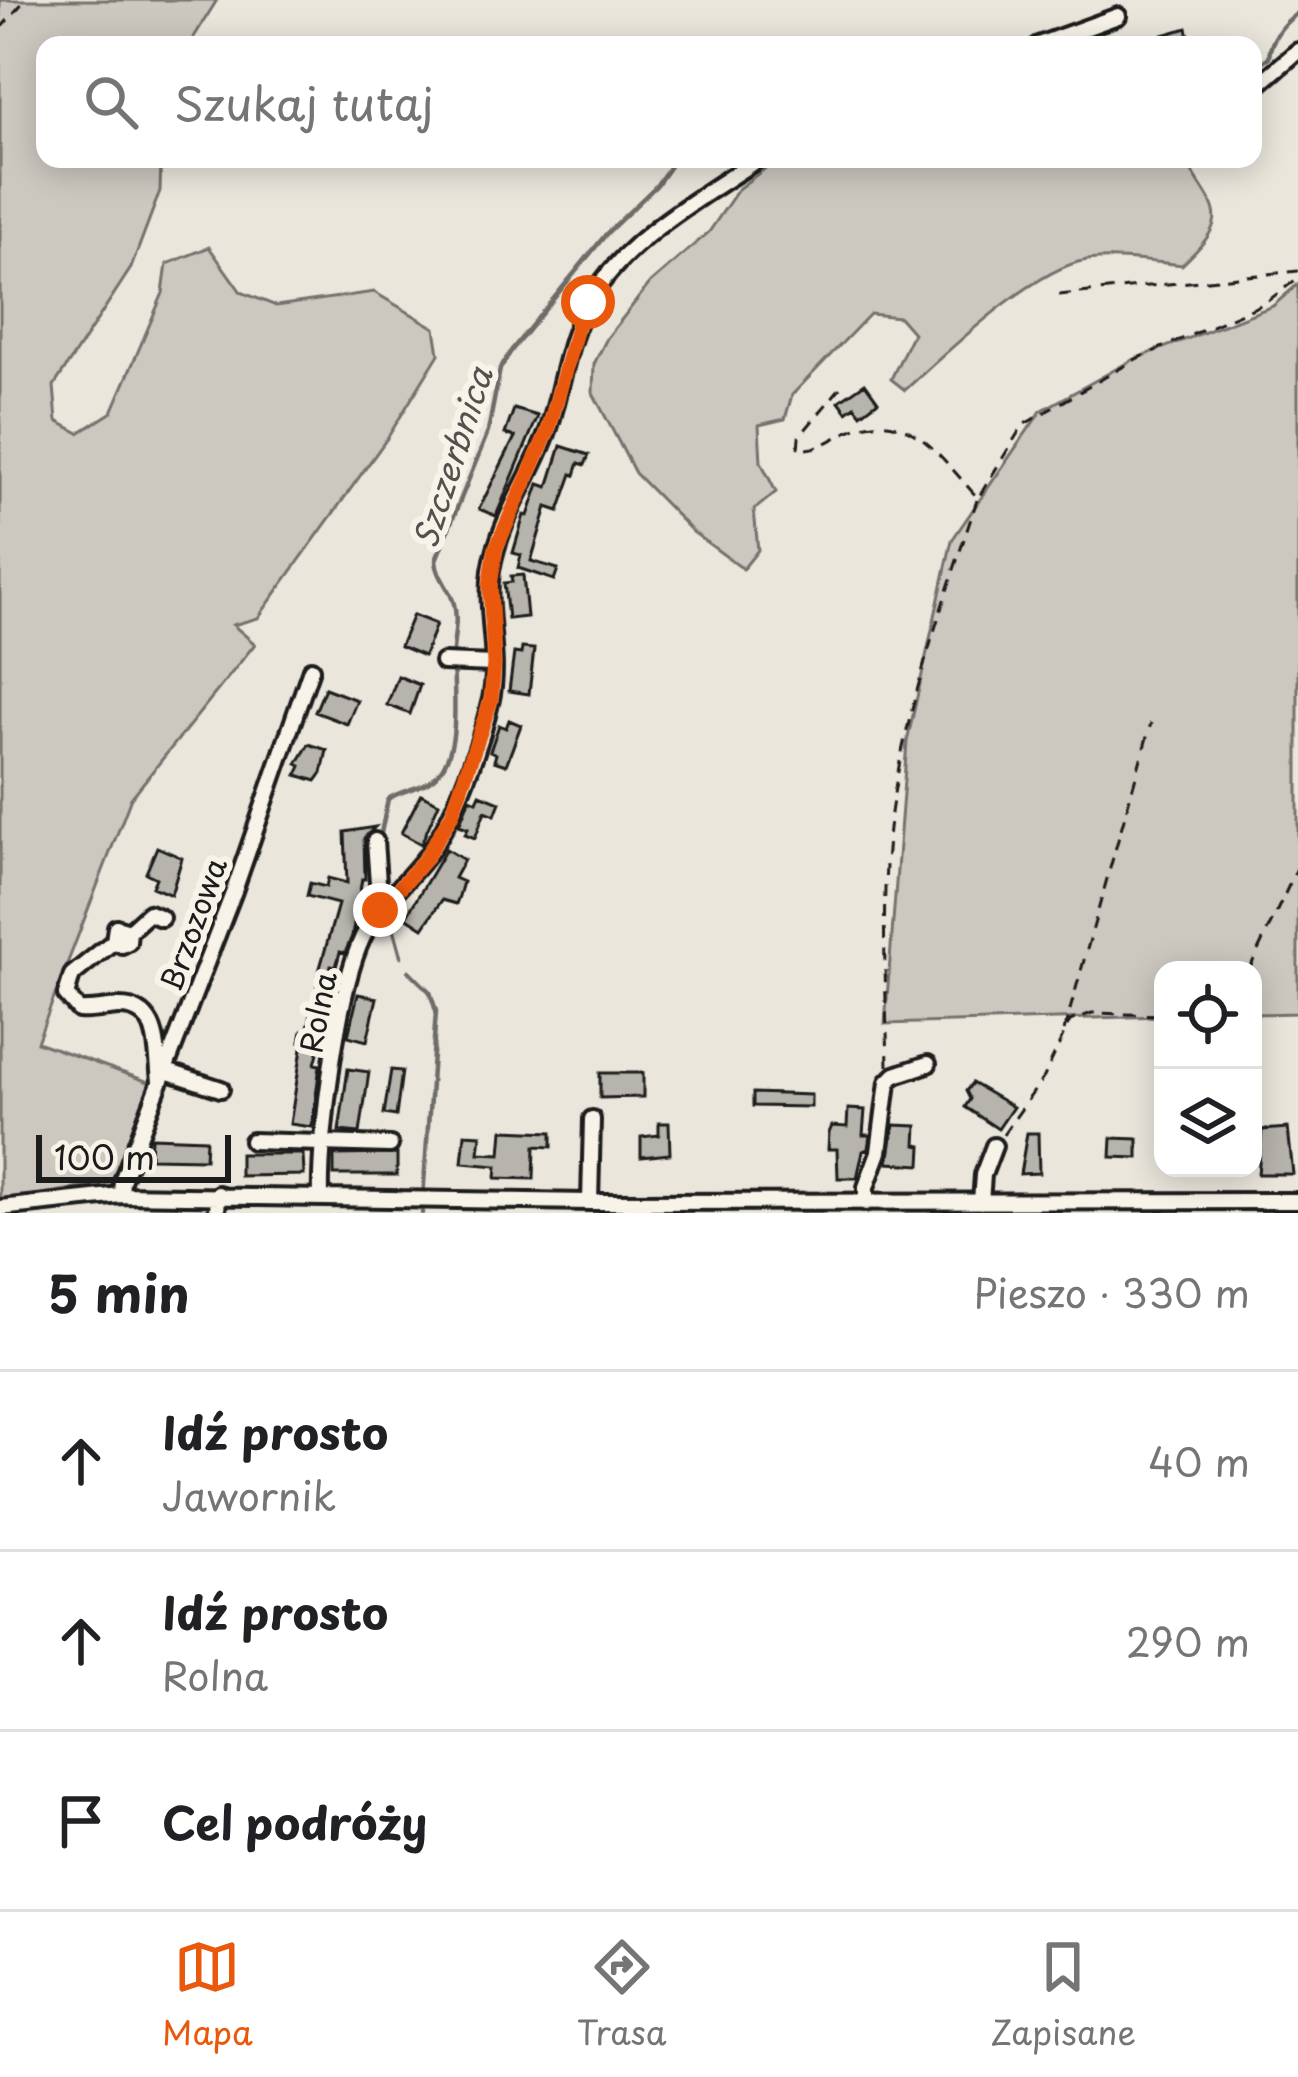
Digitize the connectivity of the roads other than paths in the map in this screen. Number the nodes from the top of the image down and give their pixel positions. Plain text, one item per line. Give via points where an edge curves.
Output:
1 (1118, 16) dead end
2 (1063, 36) edge
3 (1298, 50) edge
4 (1262, 81) edge
5 (744, 168) edge
6 (442, 662) dead end
7 (494, 664) junction
8 (311, 669) dead end
9 (375, 841) dead end
10 (385, 904) junction
11 (161, 918) dead end
12 (928, 1064) dead end
13 (163, 1078) junction
14 (221, 1089) dead end
15 (592, 1119) dead end
16 (252, 1141) dead end
17 (321, 1143) junction
18 (390, 1145) dead end
19 (994, 1147) road end
20 (218, 1194) junction
21 (121, 1195) junction
22 (321, 1197) junction
23 (1298, 1201) edge
24 (590, 1202) junction
25 (981, 1202) junction
26 (479, 1206) edge
27 (858, 1206) edge
28 (1081, 1207) edge
29 (0, 1208) edge
30 (217, 1213) edge

1 - 2 street
3 - 4 street
5 - 7 street, Rolna via 616,265 588,302 548,431 496,548
6 - 7 street
7 - 10 street, Rolna via 491,700 452,814
8 - 13 street, Brzozowa
9 - 10 street
10 - 17 street, Rolna via 352,969
11 - 13 street via 149,913 128,942 114,941 72,975 66,995 80,1010 123,1007 149,1018
12 - 27 street via 888,1082 879,1152
13 - 14 street
13 - 21 street, Brzozowa
15 - 24 street
16 - 17 street
17 - 18 street
17 - 22 street, Rolna
19 - 25 street
20 - 21 street
20 - 22 street
20 - 30 street
21 - 29 street
22 - 26 street
23 - 28 street
24 - 26 street
24 - 27 street
25 - 27 street
25 - 28 street

